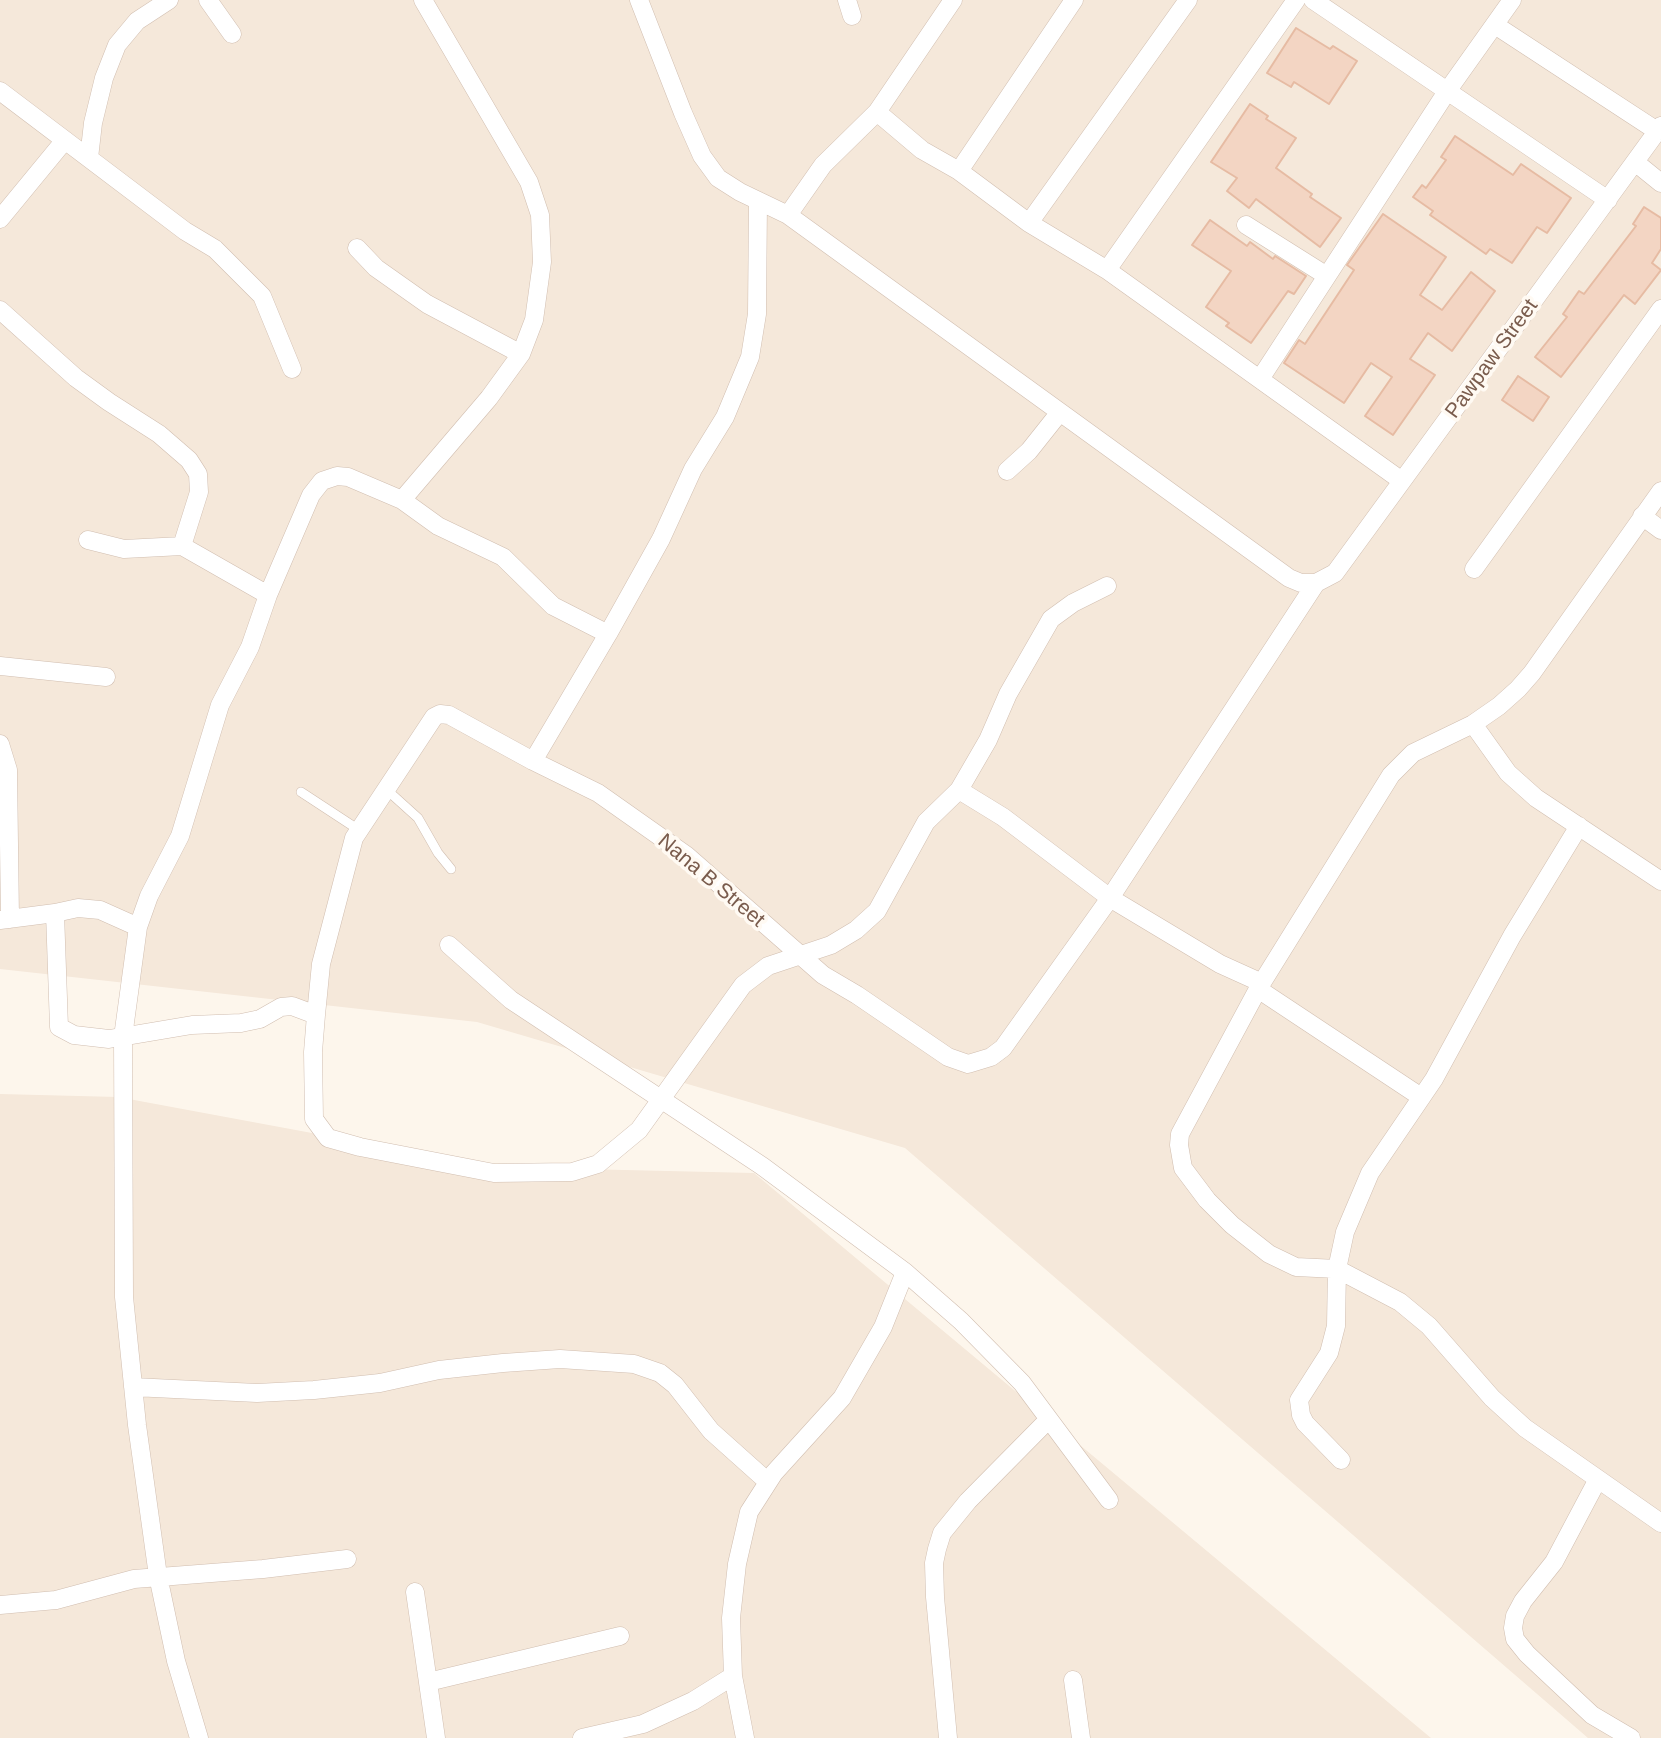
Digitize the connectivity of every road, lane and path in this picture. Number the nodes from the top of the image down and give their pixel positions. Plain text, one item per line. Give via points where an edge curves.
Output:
1 (169, 0) edge
2 (208, 0) edge
3 (423, 0) edge
4 (639, 0) edge
5 (953, 0) edge
6 (1074, 0) edge
7 (1188, 0) edge
8 (1296, 0) edge
9 (1313, 0) edge
10 (1512, 0) edge
11 (1495, 25) junction
12 (232, 34) dead end
13 (1447, 90) junction
14 (0, 91) edge
15 (877, 112) junction
16 (1659, 128) edge
17 (65, 140) junction
18 (89, 158) junction
19 (1635, 162) junction
20 (959, 171) junction
21 (1661, 183) edge
22 (1608, 200) junction
23 (758, 201) junction
24 (788, 215) junction
25 (0, 219) edge
26 (1029, 223) junction
27 (1246, 225) dead end
28 (358, 248) dead end
29 (1107, 270) junction
30 (1327, 276) junction
31 (1661, 309) edge
32 (0, 310) edge
33 (521, 354) junction
34 (292, 369) dead end
35 (1260, 379) junction
36 (1060, 412) junction
37 (1007, 471) dead end
38 (1402, 481) junction
39 (1661, 491) edge
40 (402, 500) junction
41 (1642, 516) junction
42 (1661, 530) edge
43 (88, 540) dead end
44 (182, 546) junction
45 (1474, 569) dead end
46 (1316, 583) junction
47 (1107, 586) dead end
48 (268, 595) junction
49 (608, 634) junction
50 (0, 666) edge
51 (106, 677) dead end
52 (1473, 724) junction
53 (0, 744) edge
54 (533, 761) junction
55 (387, 790) junction
56 (960, 790) junction
57 (300, 792) dead end
58 (1578, 826) junction
59 (359, 830) junction
60 (451, 869) dead end
61 (1661, 881) edge
62 (1110, 898) junction
63 (55, 913) junction
64 (5, 919) edge
65 (138, 927) junction
66 (449, 944) dead end
67 (803, 956) junction
68 (1260, 986) junction
69 (316, 1015) junction
70 (123, 1037) junction
71 (979, 1062) joint
72 (1421, 1097) junction
73 (662, 1099) junction
74 (1337, 1269) junction
75 (905, 1272) junction
76 (133, 1387) junction
77 (1048, 1420) junction
78 (1341, 1460) dead end
79 (1598, 1479) junction
80 (768, 1482) junction
81 (1109, 1500) dead end
82 (1661, 1523) edge
83 (347, 1559) dead end
84 (158, 1576) junction
85 (415, 1592) dead end
86 (0, 1605) edge
87 (620, 1636) dead end
88 (733, 1676) junction
89 (1073, 1680) dead end
90 (428, 1682) junction
91 (199, 1738) edge
92 (436, 1738) edge
93 (582, 1738) edge
94 (745, 1738) edge
95 (948, 1738) edge
96 (1081, 1738) edge
97 (1631, 1738) edge

1 - 18 street via 137,21 117,45 103,78
2 - 12 street
3 - 33 street via 513,152 540,215 539,285 534,320
4 - 23 street via 702,156 718,178
5 - 15 street
6 - 20 street
7 - 26 street
8 - 29 street
9 - 13 street
10 - 11 street
11 - 13 street
11 - 16 street
13 - 22 street
13 - 30 street
14 - 17 street
15 - 20 street via 922,150
15 - 24 street via 822,165
16 - 19 street, Pawpaw Street
17 - 18 street
17 - 25 street
18 - 34 street via 215,249 244,277 262,296
19 - 21 street
19 - 22 street, Pawpaw Street
20 - 26 street
22 - 38 street, Pawpaw Street
23 - 24 street
23 - 49 street via 757,314 750,357 725,417
24 - 36 street
26 - 29 street
27 - 30 street
28 - 33 street via 376,268 427,304
29 - 35 street
30 - 35 street
31 - 45 street
32 - 44 street via 76,378 189,460 198,474 199,492
33 - 40 street
35 - 38 street
36 - 37 street
36 - 46 street via 1289,578
38 - 46 street, Pawpaw Street via 1335,573
39 - 41 street
40 - 48 street via 348,477 322,481 311,495
40 - 49 street via 438,526 503,557 553,606
41 - 42 street
41 - 52 street via 1532,673
43 - 44 street via 124,549
44 - 48 street
46 - 62 street, Pawpaw Street
47 - 56 street via 1051,619
48 - 65 street via 250,648 220,705 180,836
49 - 54 street
50 - 51 street
52 - 58 street via 1508,773
52 - 68 street via 1413,753 1391,775
53 - 64 street via 8,770
54 - 55 street, Nana B Street via 440,714
54 - 67 street, Nana B Street via 598,793 675,847
55 - 59 street
55 - 60 lane via 418,818
56 - 62 street
56 - 67 street via 926,822 877,911 856,930
57 - 59 lane
58 - 61 street
58 - 72 street
59 - 69 street via 321,964
62 - 68 street
62 - 71 street, Pawpaw Street via 1003,1048
63 - 64 street
63 - 65 street via 100,910
63 - 70 street via 59,1027 92,1038
65 - 70 street
66 - 73 street via 511,1000
67 - 71 street, Nana B Street via 823,975 948,1057
67 - 73 street via 768,966 743,985
68 - 72 street
68 - 74 street via 1180,1134 1180,1159 1207,1200 1269,1254 1296,1267
69 - 70 street via 281,1007 241,1023 192,1025
69 - 73 street via 314,1119 328,1138 360,1147 494,1173 572,1172 598,1164 618,1149
70 - 76 street via 124,1297
72 - 74 street via 1370,1174 1345,1232
73 - 75 street
74 - 78 street via 1336,1326 1329,1353 1299,1400 1299,1408 1305,1423
74 - 79 street via 1400,1302 1429,1326 1525,1428
75 - 77 street via 1013,1374
75 - 80 street via 883,1327 842,1398
76 - 80 street via 303,1391 503,1363 561,1359 634,1364 660,1373 675,1385 711,1431
76 - 84 street
77 - 81 street
77 - 95 street via 968,1501 943,1532 937,1549 935,1597
79 - 82 street
79 - 97 street via 1554,1562 1523,1601 1513,1628 1515,1639 1545,1672 1592,1715
80 - 88 street via 750,1512 737,1563 731,1618
83 - 84 street
84 - 86 street via 56,1600
84 - 91 street
85 - 90 street
87 - 90 street
88 - 93 street via 643,1724
88 - 94 street
89 - 96 street
90 - 92 street

